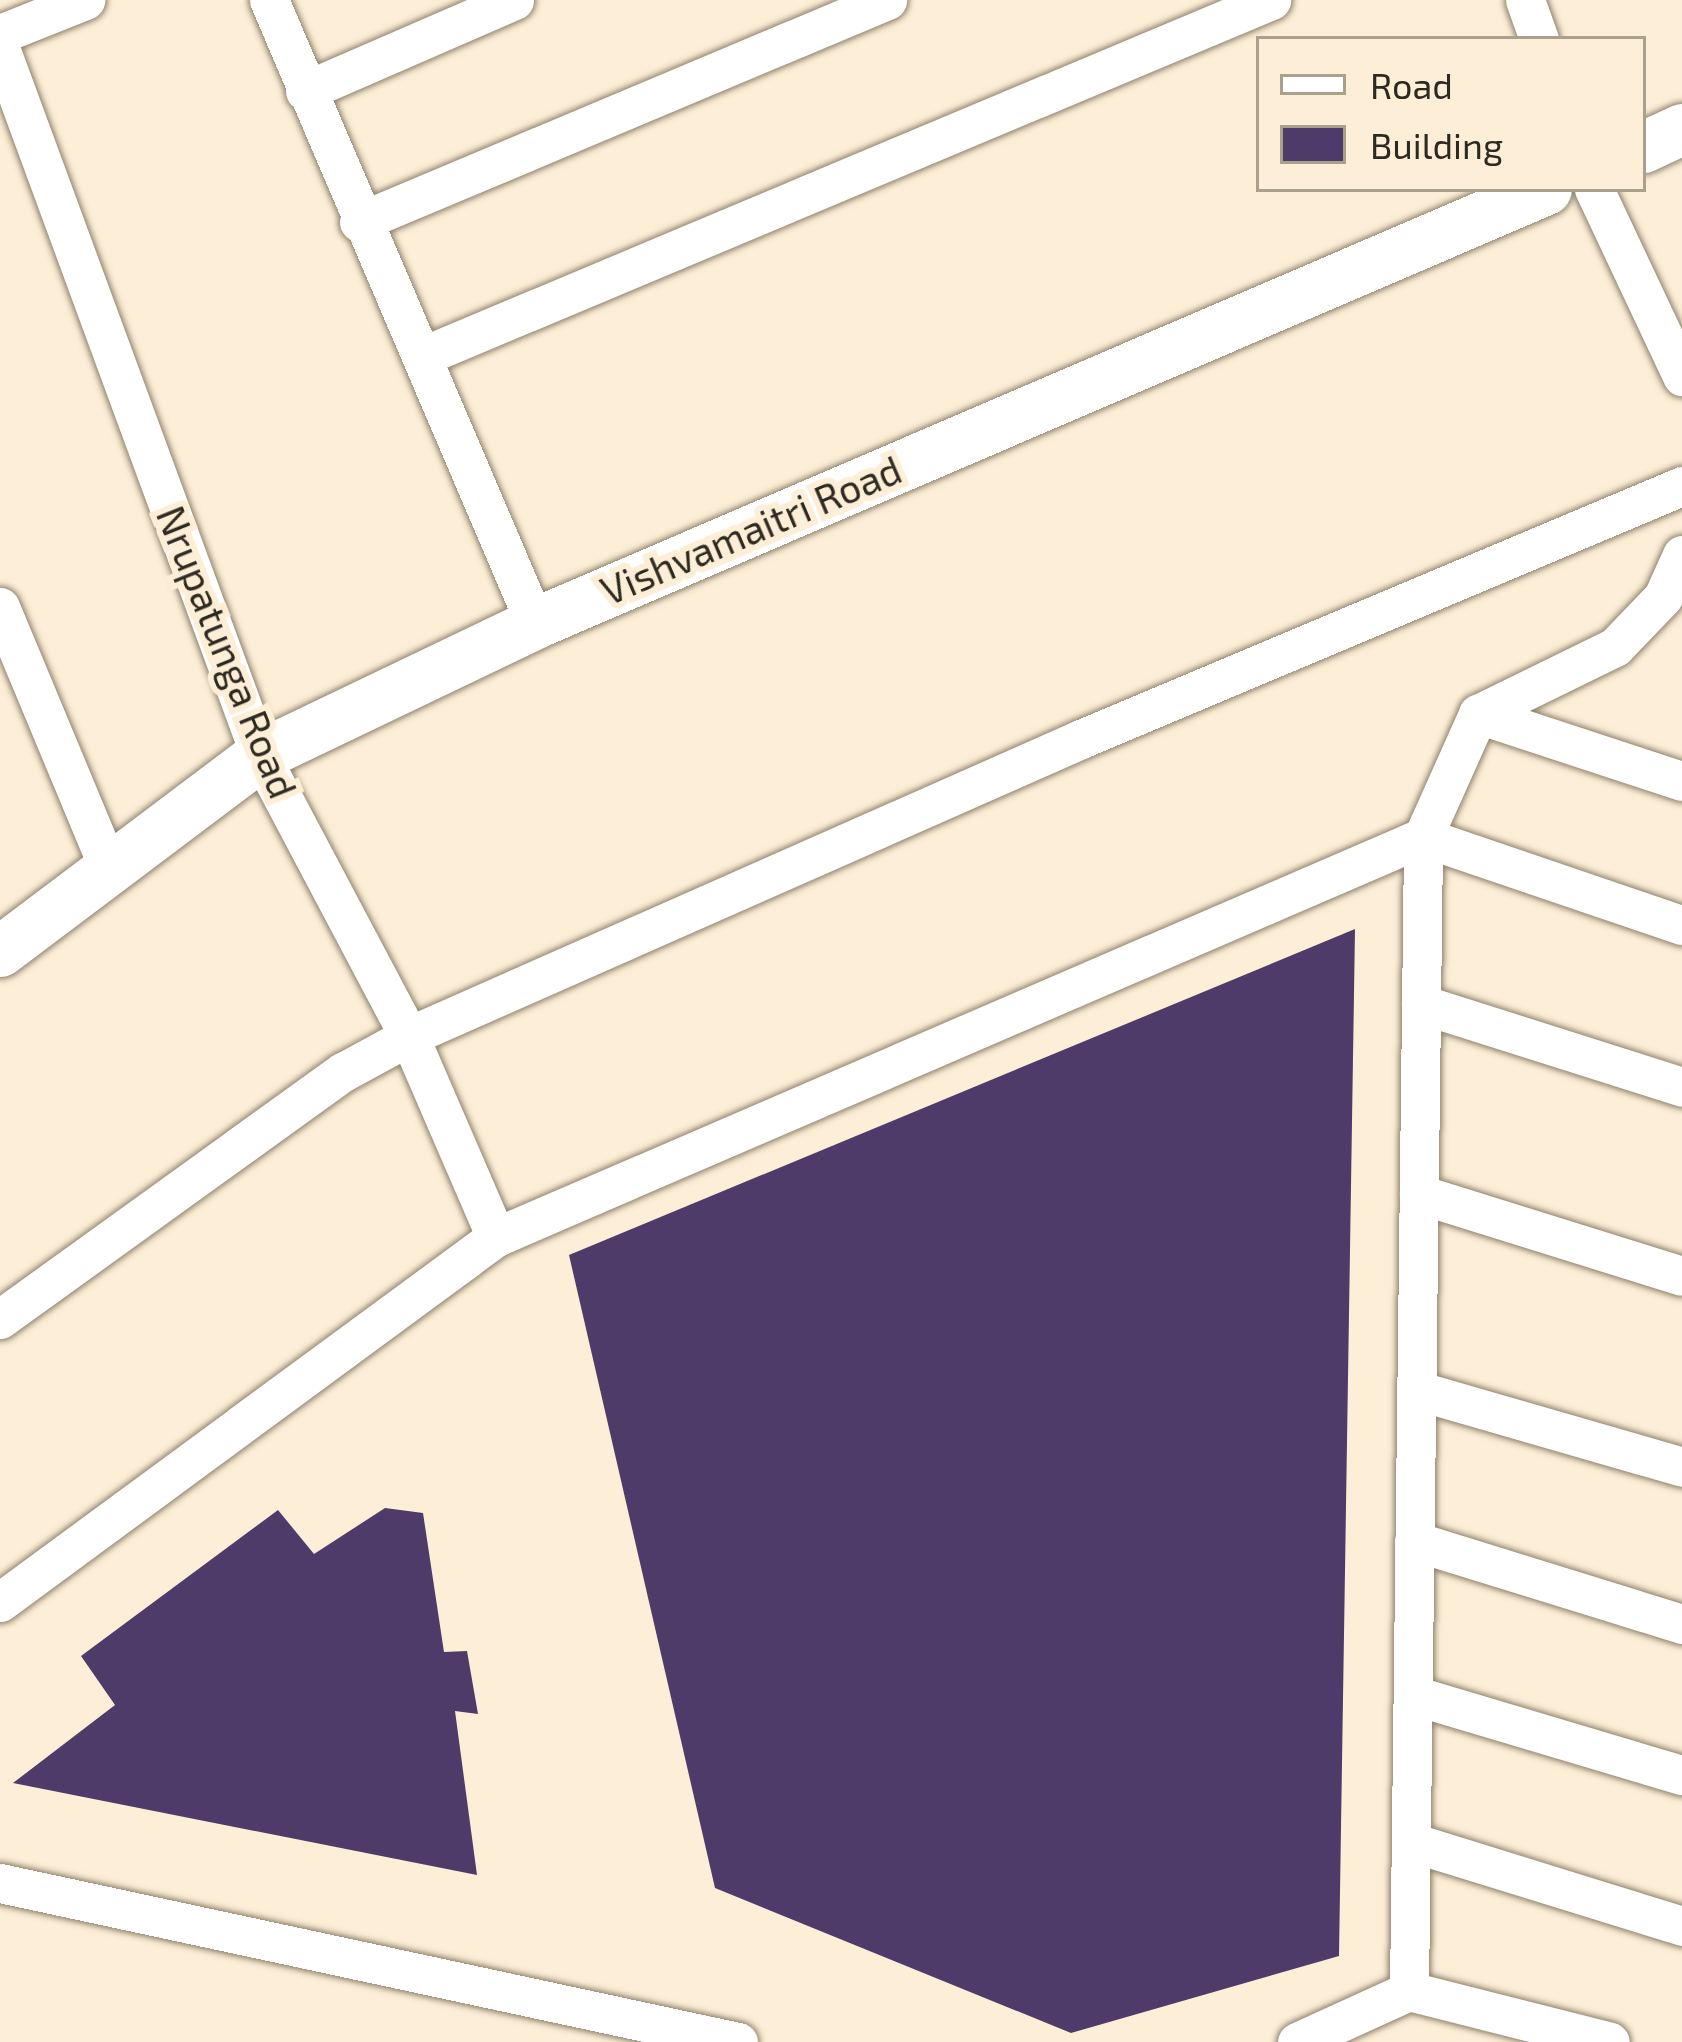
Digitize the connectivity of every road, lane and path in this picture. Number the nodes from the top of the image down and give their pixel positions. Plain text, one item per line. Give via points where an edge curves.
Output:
1 (85, 0) edge
2 (269, 0) edge
3 (514, 0) edge
4 (887, 0) edge
5 (1271, 0) edge
6 (1526, 0) edge
7 (0, 34) edge
8 (1538, 36) edge
9 (0, 48) edge
10 (305, 91) junction
11 (1682, 129) edge
12 (1646, 146) edge
13 (1539, 192) edge
14 (1595, 192) edge
15 (359, 222) junction
16 (423, 356) junction
17 (1682, 376) edge
18 (1682, 486) edge
19 (1682, 555) edge
20 (1673, 600) edge
21 (535, 623) junction
22 (5, 636) edge
23 (1478, 714) junction
24 (260, 755) junction
25 (1682, 781) edge
26 (1424, 837) junction
27 (110, 871) junction
28 (1682, 925) edge
29 (0, 951) edge
30 (1421, 1004) junction
31 (409, 1036) junction
32 (1682, 1087) edge
33 (1419, 1194) junction
34 (496, 1238) junction
35 (1682, 1276) edge
36 (0, 1318) edge
37 (1416, 1390) junction
38 (1682, 1467) edge
39 (1414, 1541) junction
40 (0, 1602) edge
41 (1682, 1624) edge
42 (1413, 1695) junction
43 (1682, 1775) edge
44 (1411, 1842) junction
45 (0, 1882) edge
46 (1682, 1926) edge
47 (1409, 1991) junction
48 (738, 2042) edge
49 (1297, 2042) edge
50 (1610, 2042) edge

1 - 7 street
2 - 10 street
3 - 10 street
4 - 15 street
5 - 16 street
6 - 8 street
9 - 24 street, Nrupatunga Road
10 - 15 street
11 - 12 street
13 - 21 street, Vishvamaitri Road
14 - 17 street
15 - 16 street
16 - 21 street
18 - 31 street via 1081,739
19 - 20 street
20 - 23 street via 1615,646
21 - 24 street, Vishvamaitri Road
22 - 27 street
23 - 25 street
23 - 26 street
24 - 27 street, Vishvamaitri Road
24 - 31 street, Nrupatunga Road
26 - 28 street
26 - 30 street
26 - 34 street
27 - 29 street, Vishvamaitri Road
30 - 32 street
30 - 33 street
31 - 34 street, Nrupatunga Road
31 - 36 street via 343,1072
33 - 35 street
33 - 37 street
34 - 40 street
37 - 38 street
37 - 39 street
39 - 41 street
39 - 42 street
42 - 43 street
42 - 44 street
44 - 46 street
44 - 47 street
45 - 48 street
47 - 49 street
47 - 50 street

